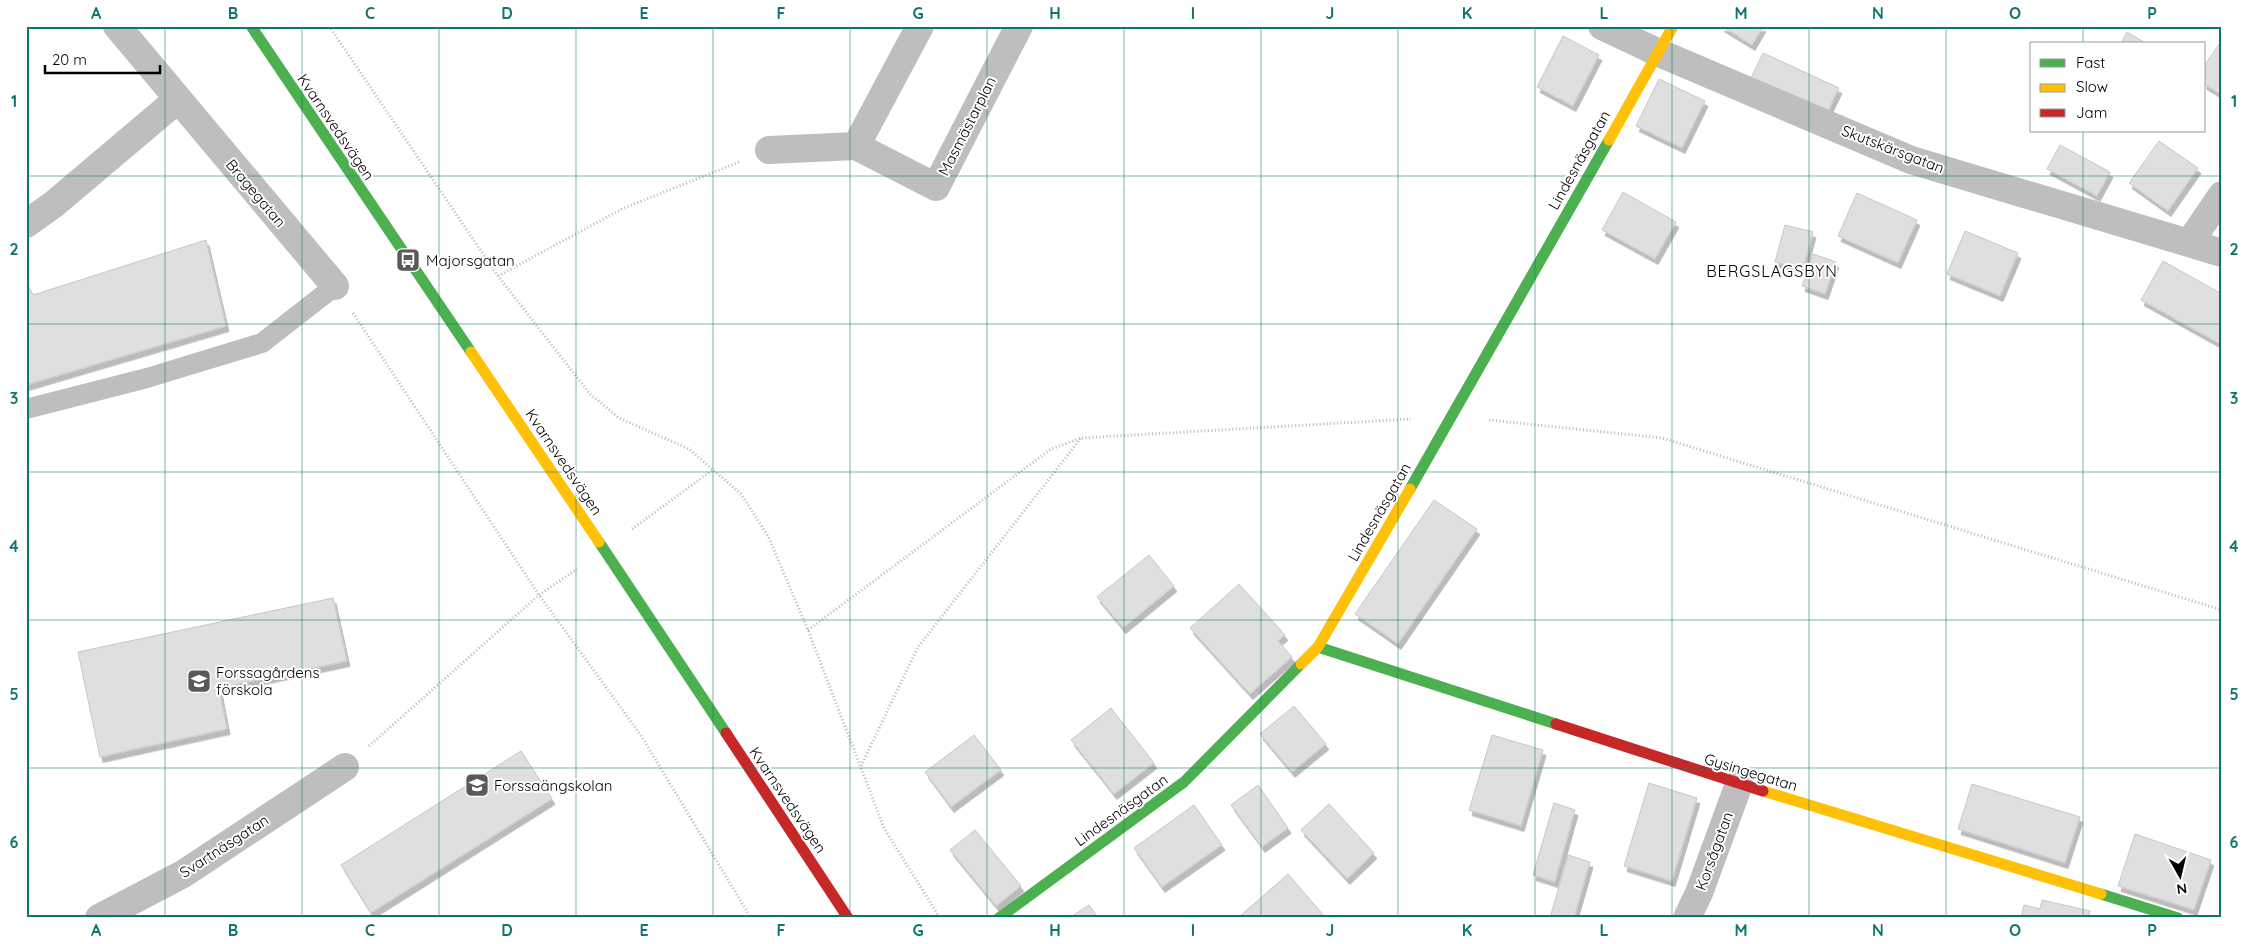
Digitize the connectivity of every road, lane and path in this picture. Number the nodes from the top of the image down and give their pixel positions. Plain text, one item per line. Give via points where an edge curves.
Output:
1 (117, 26) edge
2 (251, 26) edge
3 (329, 26) edge
4 (920, 26) edge
5 (1018, 26) edge
6 (1602, 26) edge
7 (1673, 26) edge
8 (1657, 52) junction
9 (177, 100) junction
10 (856, 146) junction
11 (770, 150) joint
12 (2222, 195) edge
13 (26, 224) edge
14 (2190, 242) junction
15 (2222, 253) edge
16 (498, 276) junction
17 (335, 286) junction
18 (26, 409) edge
19 (1452, 416) junction
20 (1082, 438) junction
21 (714, 469) junction
22 (632, 529) dead end
23 (580, 567) dead end
24 (540, 595) junction
25 (2222, 610) edge
26 (808, 630) junction
27 (1318, 647) junction
28 (861, 766) junction
29 (345, 767) joint
30 (1739, 784) junction
31 (98, 918) edge
32 (751, 918) edge
33 (848, 918) edge
34 (940, 918) edge
35 (999, 918) edge
36 (1687, 918) edge
37 (2178, 918) edge

1 - 9 street, Bragegatan
2 - 33 street, Kvarnsvedsvägen
3 - 16 path
4 - 10 street
5 - 10 street, Masmästarplan via 936,187
6 - 8 street, Skutskärsgatan
7 - 8 street, Lindesnäsgatan
8 - 14 street, Skutskärsgatan via 1911,160
8 - 19 street, Lindesnäsgatan
9 - 13 street
9 - 17 street, Bragegatan
10 - 11 street
11 - 16 path via 622,209
12 - 14 street
14 - 15 street, Skutskärsgatan
16 - 21 path via 590,394 619,418 689,449
17 - 18 lane via 262,343 147,378
17 - 24 path
19 - 20 path
19 - 25 path via 1662,438
19 - 27 street, Lindesnäsgatan
20 - 26 path via 1051,449
20 - 28 path via 918,648
21 - 22 path
21 - 26 path via 742,494 768,536
23 - 24 path
24 - 29 path
24 - 32 path via 640,734
26 - 28 path
27 - 30 street, Gysingegatan
27 - 35 street, Lindesnäsgatan via 1184,782
28 - 34 path via 884,828
29 - 31 street, Svartnäsgatan via 183,874
30 - 36 street, Korsågatan
30 - 37 street, Gysingegatan

